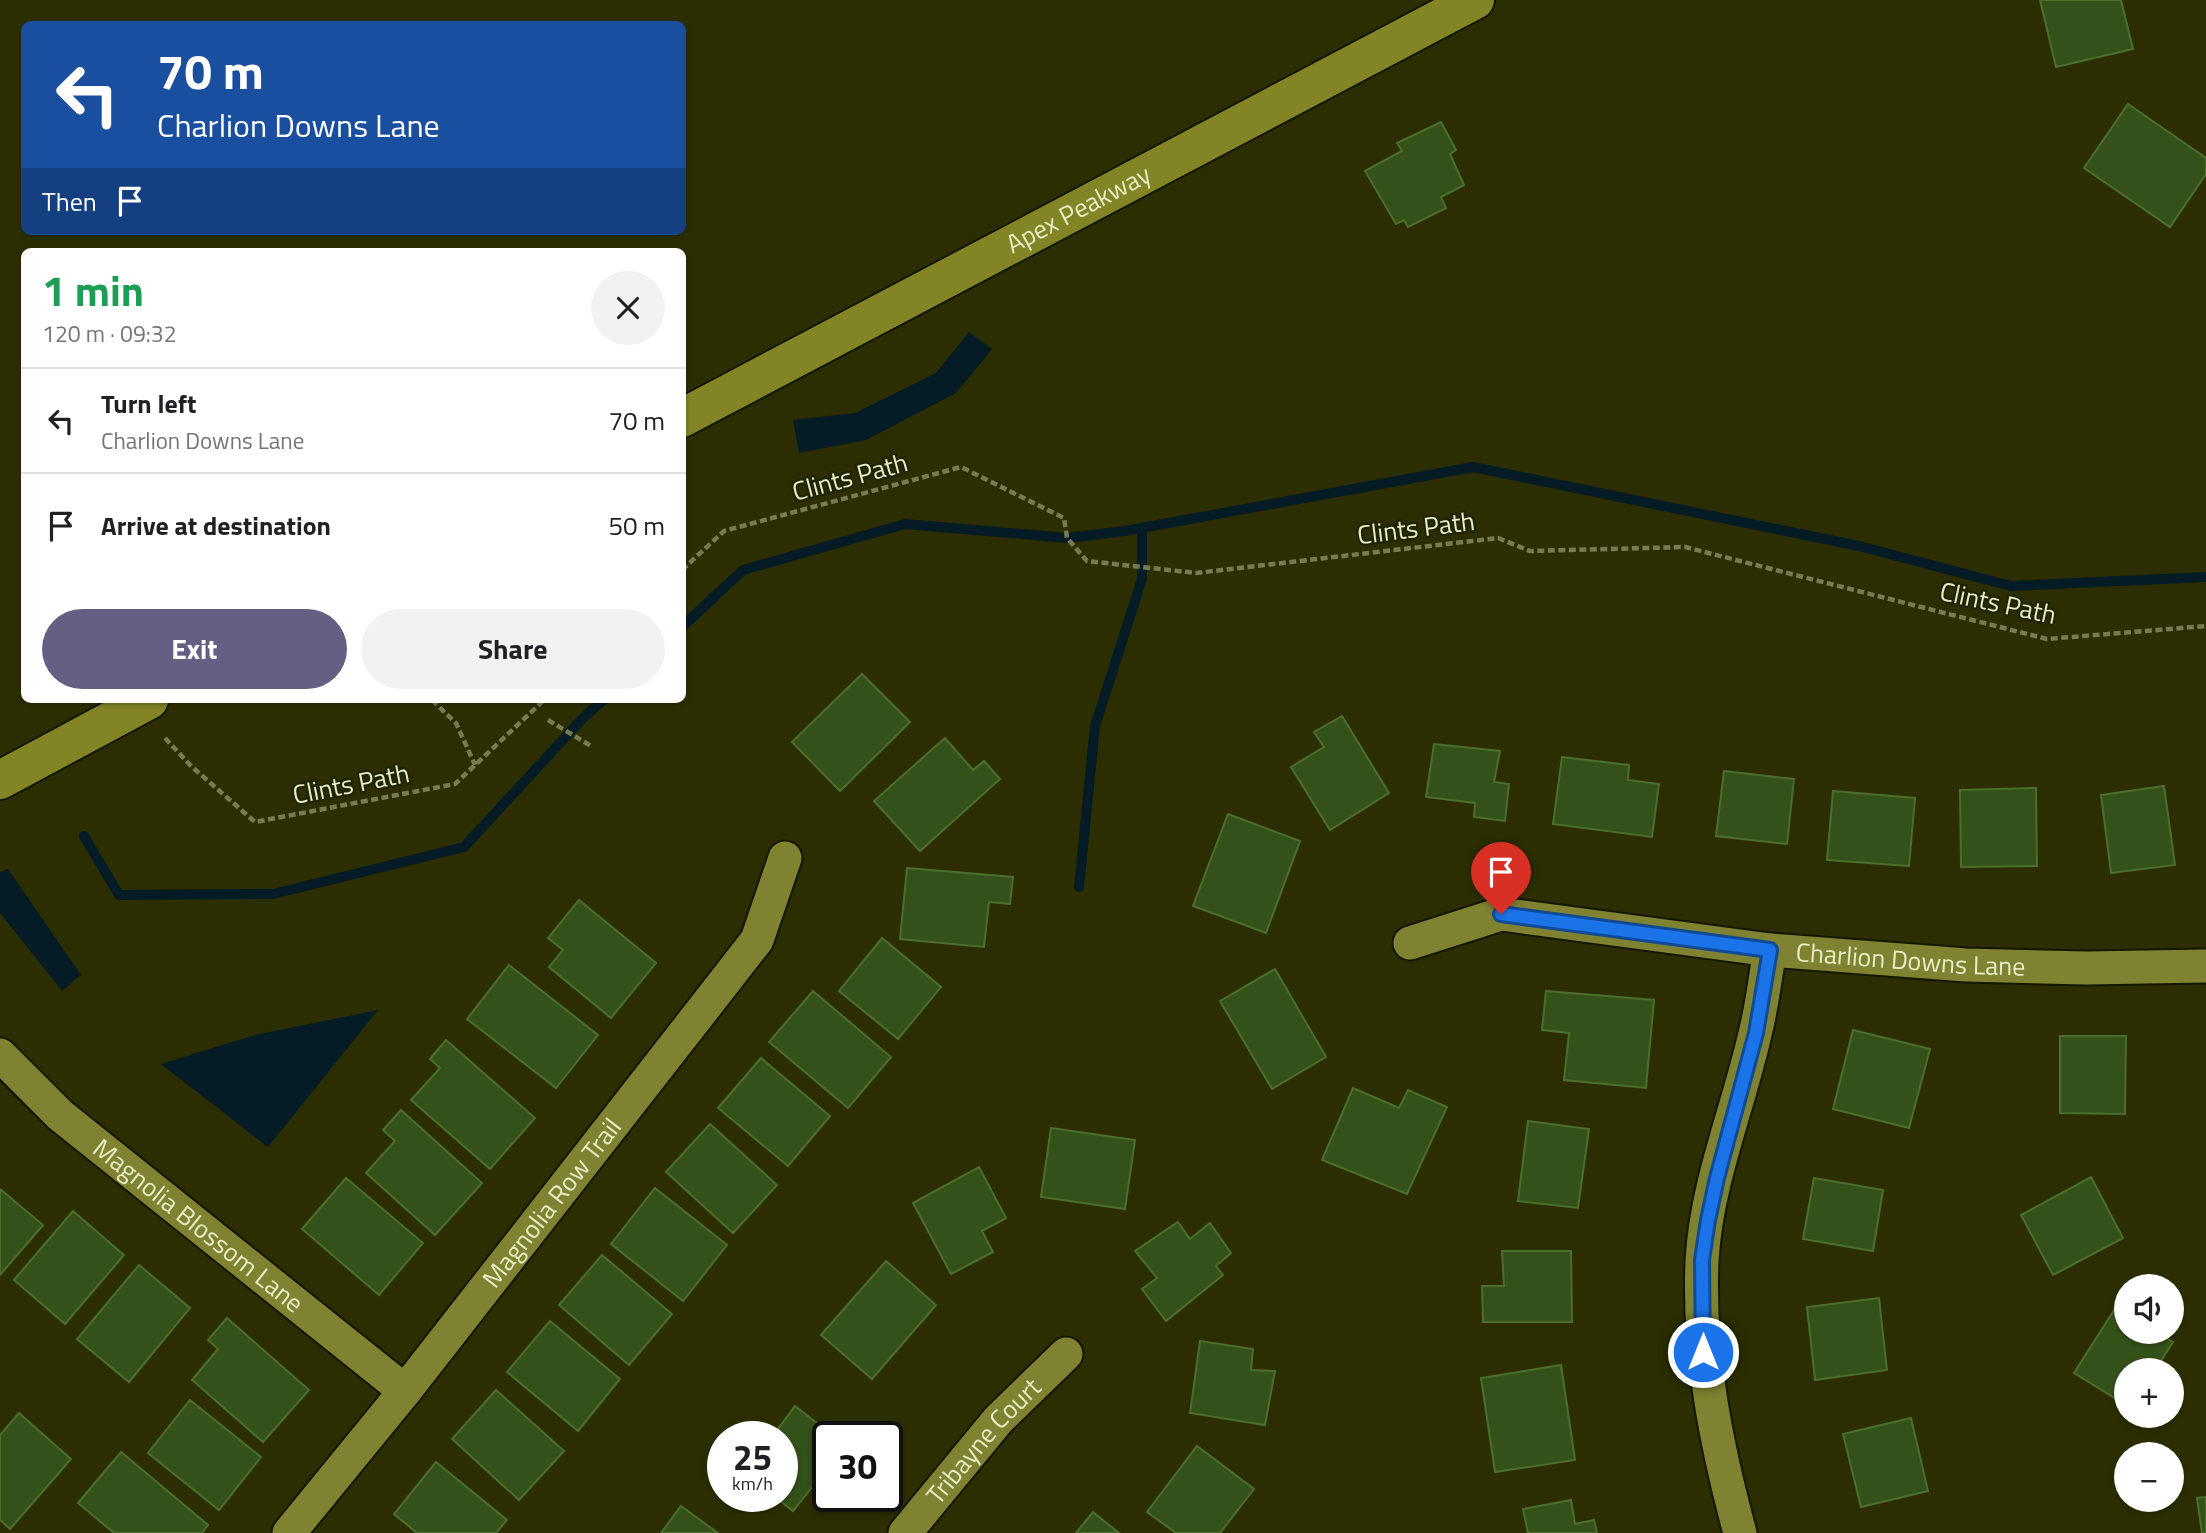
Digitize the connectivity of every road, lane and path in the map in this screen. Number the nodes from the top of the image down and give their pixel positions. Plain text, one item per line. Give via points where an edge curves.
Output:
1 (1475, 0) edge
2 (686, 416) edge
3 (686, 566) edge
4 (2206, 626) edge
5 (143, 703) edge
6 (435, 703) edge
7 (541, 703) edge
8 (548, 720) dead end
9 (165, 738) dead end
10 (591, 746) dead end
11 (475, 765) junction
12 (0, 780) edge
13 (785, 858) dead end
14 (1410, 943) dead end
15 (1770, 950) junction
16 (2206, 965) edge
17 (0, 1055) edge
18 (1066, 1354) dead end
19 (405, 1391) junction
20 (289, 1533) edge
21 (905, 1533) edge
22 (1740, 1533) edge

1 - 2 main road, Apex Peakway
3 - 4 path, Clints Path via 724,531 961,467 1064,518 1067,538 1087,561 1196,573 1498,538 1530,551 1685,547 2047,639
5 - 12 main road
6 - 11 path via 456,723
7 - 11 path, Clints Path
8 - 10 path
9 - 11 path, Clints Path via 255,822 455,784
13 - 19 street, Magnolia Row Trail via 757,940
14 - 15 street, Charlion Downs Lane via 1501,914
15 - 16 street, Charlion Downs Lane via 1966,965
15 - 22 street via 1756,1033 1717,1178 1702,1260 1703,1352 1722,1467
17 - 19 street, Magnolia Blossom Lane via 60,1115
18 - 21 street, Tribayne Court via 998,1420
19 - 20 street, Magnolia Row Trail

